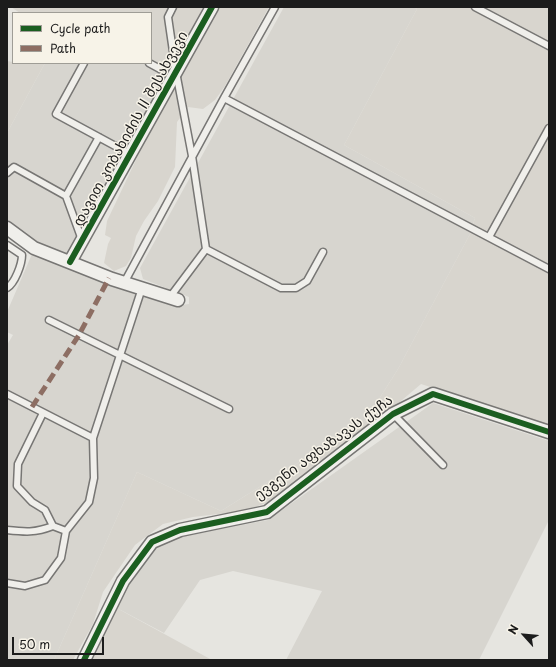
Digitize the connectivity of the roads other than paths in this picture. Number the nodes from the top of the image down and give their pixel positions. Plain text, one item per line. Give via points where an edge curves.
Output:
1 (173, 7) edge
2 (212, 7) edge
3 (275, 7) edge
4 (475, 7) edge
5 (549, 46) edge
6 (83, 64) edge
7 (151, 64) edge
8 (160, 69) dead end
9 (176, 72) junction
10 (224, 98) junction
11 (549, 128) edge
12 (99, 137) junction
13 (130, 154) junction
14 (192, 156) junction
15 (7, 173) edge
16 (66, 196) junction
17 (7, 228) edge
18 (489, 237) junction
19 (82, 240) junction
20 (7, 245) edge
21 (206, 249) junction
22 (323, 252) dead end
23 (70, 262) junction
24 (549, 269) edge
25 (124, 283) junction
26 (7, 288) edge
27 (142, 288) junction
28 (174, 298) joint
29 (49, 320) dead end
30 (120, 355) junction
31 (7, 394) edge
32 (229, 409) dead end
33 (43, 413) junction
34 (393, 414) junction
35 (549, 432) edge
36 (93, 438) junction
37 (443, 465) dead end
38 (53, 526) junction
39 (7, 530) edge
40 (66, 531) junction
41 (7, 583) edge
42 (84, 660) edge

1 - 9 lane via 168,18
2 - 9 street, დავით კობახიძის II შესახვევი
3 - 10 lane
4 - 5 lane
6 - 12 lane via 56,114
7 - 8 lane
9 - 13 street, დავით კობახიძის II შესახვევი
9 - 14 lane
10 - 14 lane
10 - 18 lane
11 - 18 lane
12 - 13 lane
12 - 16 lane
13 - 19 street, დავით კობახიძის II შესახვევი
14 - 21 lane
14 - 25 lane
15 - 16 lane via 14,167
16 - 19 lane
17 - 23 street via 34,248
18 - 24 lane
19 - 23 street, დავით კობახიძის II შესახვევი
20 - 26 lane via 22,255 22,262 11,286
21 - 22 lane via 281,288 296,288 307,281
21 - 28 lane
23 - 25 street
25 - 27 street
27 - 28 street
27 - 30 lane
29 - 30 lane
30 - 32 lane
30 - 36 lane
31 - 33 lane
33 - 36 lane
33 - 38 lane via 18,464 17,486 32,502 45,510
34 - 35 street, ევგენი აფხაზავას ქუჩა via 433,394
34 - 37 lane
34 - 42 street, ევგენი აფხაზავას ქუჩა via 267,512 180,530 152,542 123,581
36 - 40 lane via 94,478 89,502
38 - 39 lane via 40,531
38 - 40 lane
40 - 41 lane via 61,558 45,580 24,586

